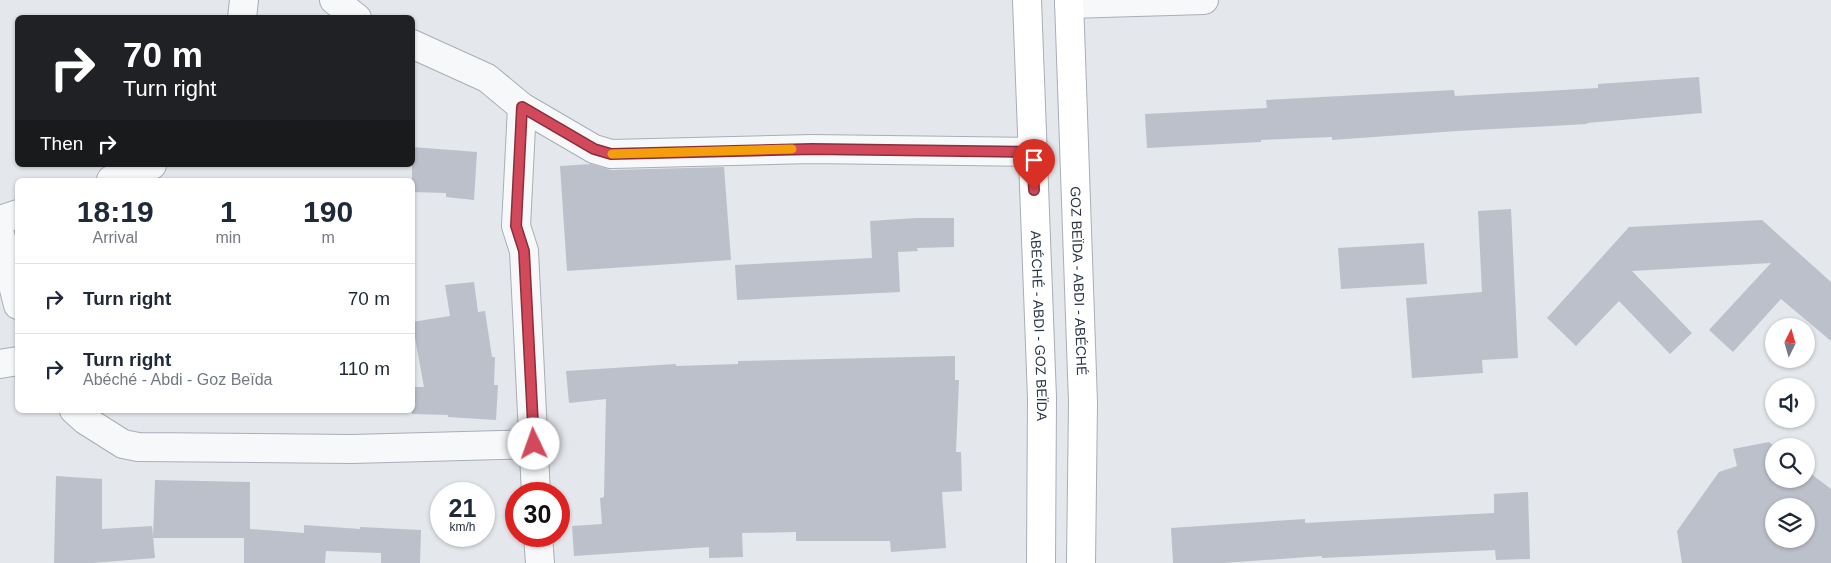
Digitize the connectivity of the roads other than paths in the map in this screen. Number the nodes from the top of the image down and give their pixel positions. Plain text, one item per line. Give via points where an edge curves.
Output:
1 (244, 0) edge
2 (334, 0) edge
3 (1027, 0) edge
4 (1204, 0) edge
5 (1069, 2) edge
6 (242, 15) edge
7 (353, 15) edge
8 (415, 45) edge
9 (522, 107) junction
10 (1032, 152) junction
11 (147, 167) edge
12 (116, 178) edge
13 (15, 215) edge
14 (0, 220) edge
15 (0, 234) edge
16 (15, 293) edge
17 (15, 361) edge
18 (0, 364) edge
19 (77, 413) edge
20 (534, 444) junction
21 (536, 482) edge
22 (539, 547) edge
23 (540, 563) edge
24 (1041, 563) edge
25 (1081, 563) edge

1 - 6 street
2 - 7 street
3 - 10 main road, ABÉCHÉ - ABDI - GOZ BEÏDA
4 - 5 street
5 - 25 main road, GOZ BEÏDA - ABDI - ABÉCHÉ via 1083,403
8 - 9 street via 487,78
9 - 10 street via 594,149 611,154 812,149
9 - 20 street via 516,226 524,251
10 - 24 main road, ABÉCHÉ - ABDI - GOZ BEÏDA via 1042,398
11 - 12 street
13 - 14 street
15 - 16 street
17 - 18 street
19 - 20 street via 122,444 138,447 352,449
20 - 21 street
22 - 23 street

